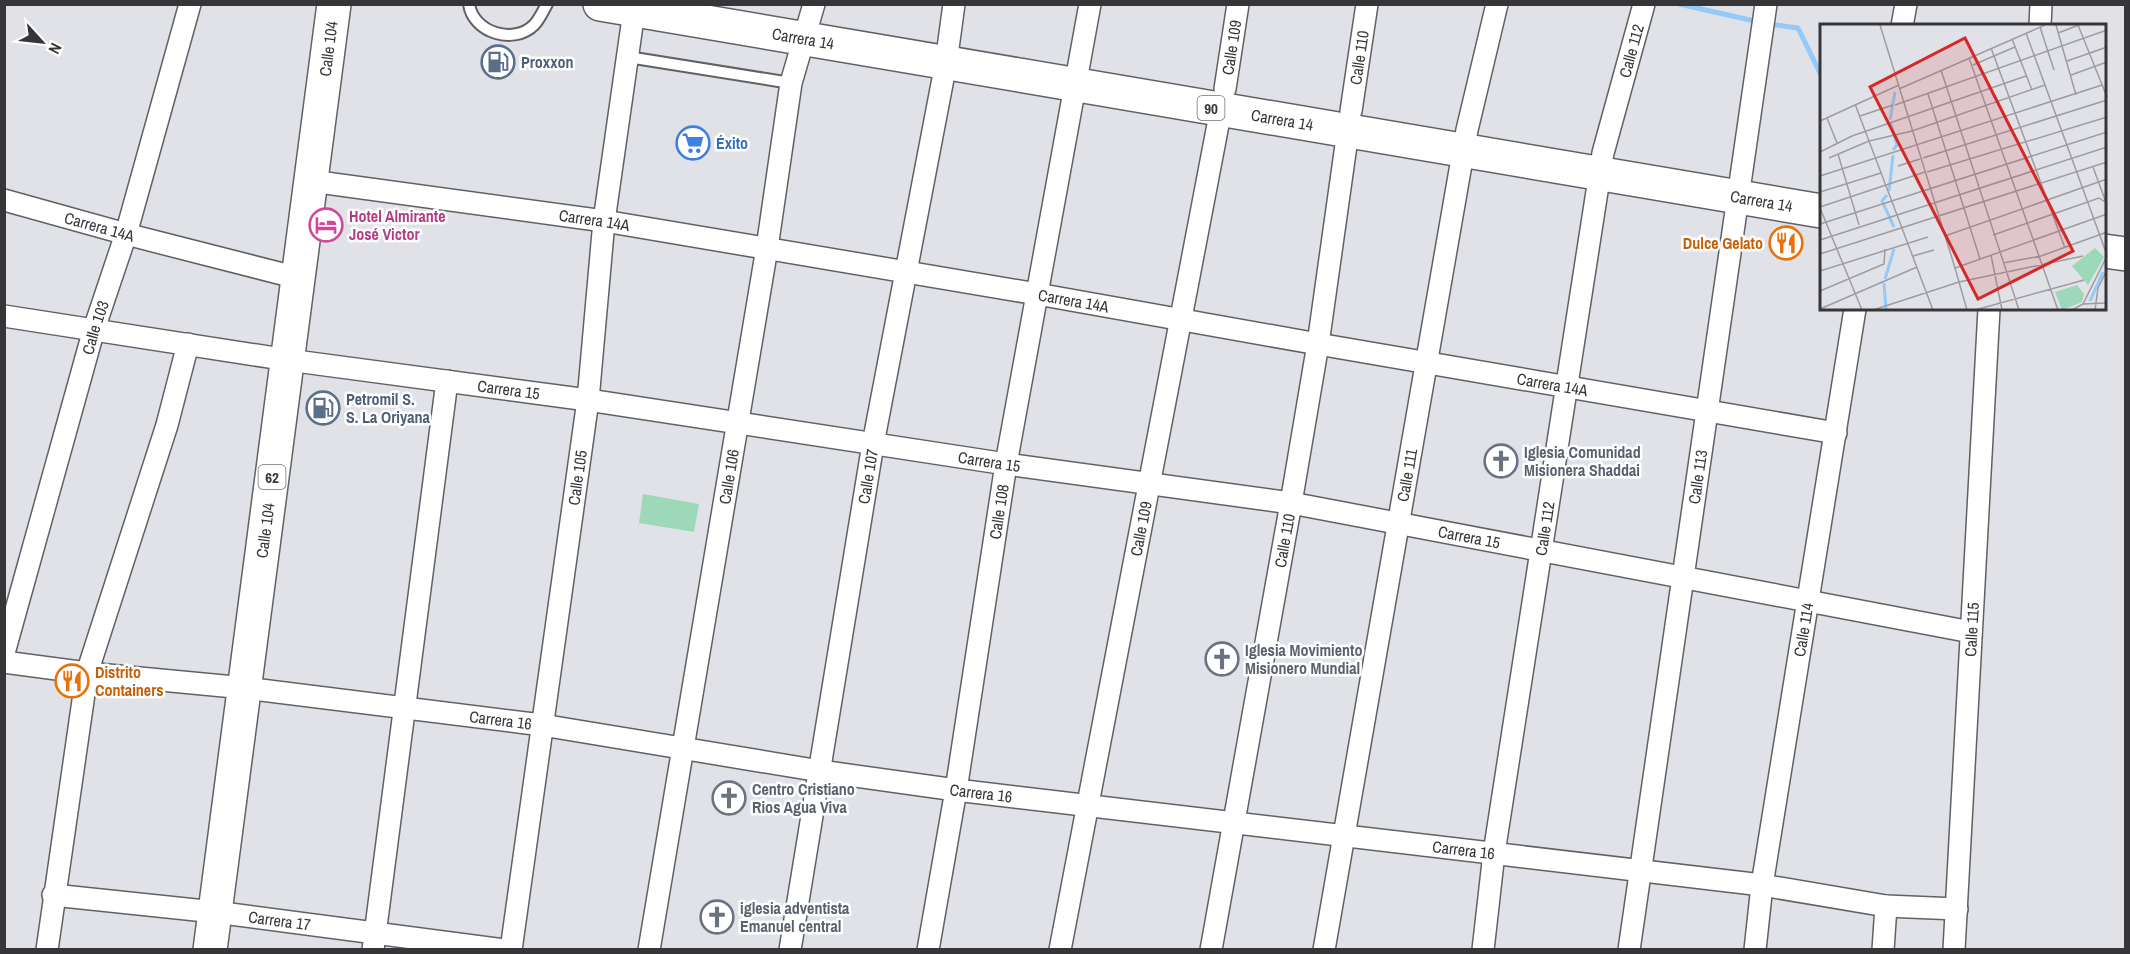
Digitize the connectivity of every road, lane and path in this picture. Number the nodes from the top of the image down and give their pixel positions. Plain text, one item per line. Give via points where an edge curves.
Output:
1 (190, 4) edge
2 (334, 4) edge
3 (469, 4) edge
4 (547, 4) edge
5 (600, 4) edge
6 (727, 4) edge
7 (954, 4) edge
8 (1090, 4) edge
9 (1238, 4) edge
10 (1367, 4) edge
11 (1497, 4) edge
12 (1644, 4) edge
13 (1906, 4) edge
14 (2041, 4) edge
15 (635, 7) edge
16 (1765, 8) edge
17 (810, 21) edge
18 (1902, 24) edge
19 (2040, 24) edge
20 (947, 53) junction
21 (628, 57) junction
22 (1077, 75) junction
23 (791, 83) junction
24 (1223, 99) junction
25 (1349, 121) junction
26 (1465, 140) junction
27 (1601, 163) junction
28 (311, 181) junction
29 (1740, 187) junction
30 (1820, 191) edge
31 (4, 200) edge
32 (1820, 211) edge
33 (604, 221) junction
34 (126, 234) junction
35 (768, 248) junction
36 (2106, 251) edge
37 (2126, 254) edge
38 (906, 272) junction
39 (298, 278) junction
40 (1037, 294) junction
41 (1855, 310) edge
42 (1989, 310) edge
43 (4, 316) edge
44 (1181, 320) junction
45 (94, 329) junction
46 (188, 344) junction
47 (1318, 345) junction
48 (288, 360) junction
49 (1426, 363) junction
50 (447, 381) junction
51 (1566, 387) junction
52 (588, 400) junction
53 (1708, 412) junction
54 (738, 423) junction
55 (1836, 433) junction
56 (873, 444) junction
57 (1006, 465) junction
58 (1149, 484) junction
59 (1292, 502) junction
60 (1399, 523) junction
61 (1541, 550) junction
62 (1683, 577) junction
63 (1808, 601) junction
64 (1971, 632) junction
65 (4, 653) edge
66 (4, 662) edge
67 (87, 673) junction
68 (245, 688) junction
69 (404, 708) junction
70 (542, 725) junction
71 (683, 748) junction
72 (820, 771) junction
73 (956, 790) junction
74 (1088, 805) junction
75 (1233, 822) junction
76 (1344, 835) junction
77 (1494, 853) junction
78 (1641, 871) junction
79 (1762, 885) junction
80 (53, 895) junction
81 (1886, 906) junction
82 (1957, 909) junction
83 (215, 912) junction
84 (374, 941) edge
85 (47, 950) edge
86 (210, 950) edge
87 (504, 950) edge
88 (511, 950) edge
89 (649, 950) edge
90 (790, 950) edge
91 (928, 950) edge
92 (1060, 950) edge
93 (1210, 950) edge
94 (1324, 950) edge
95 (1483, 950) edge
96 (1629, 950) edge
97 (1755, 950) edge
98 (1882, 950) edge
99 (1954, 950) edge

1 - 34 street, Calle 103
2 - 28 main road, Calle 104 / 62
3 - 4 lane via 469,10 482,25 498,35 520,34 534,25
5 - 15 main road, Carrera 14 / 90
6 - 17 main road, Carrera 14 / 90
7 - 20 street, Calle 107
8 - 22 street, Calle 108
9 - 24 street, Calle 109
10 - 25 street, Calle 110
11 - 26 street, Calle 111
12 - 27 street, Calle 112
13 - 18 street
14 - 19 street
15 - 17 main road, Carrera 14 / 90
15 - 21 street, Calle 105
16 - 29 street, Calle 113
17 - 20 main road, Carrera 14 / 90
17 - 23 street, Calle 106
20 - 22 main road, Carrera 14 / 90
20 - 38 street, Calle 107
21 - 23 lane
21 - 33 street, Calle 105
22 - 24 main road, Carrera 14 / 90
22 - 40 street, Calle 108
23 - 35 street, Calle 106
24 - 25 main road, Carrera 14 / 90
24 - 44 street, Calle 109
25 - 26 main road, Carrera 14 / 90
25 - 47 street, Calle 110
26 - 27 main road, Carrera 14 / 90
26 - 49 street, Calle 111
27 - 29 main road, Carrera 14 / 90
27 - 51 street, Calle 112
28 - 33 street, Carrera 14A
28 - 39 main road, Calle 104 / 62
29 - 30 main road, Carrera 14 / 90
29 - 32 main road, Carrera 14 / 90
29 - 53 street, Calle 113
31 - 34 street, Carrera 14A
33 - 35 street, Carrera 14A
33 - 52 street, Calle 105
34 - 39 street, Carrera 14A
34 - 45 street, Calle 103
35 - 38 street, Carrera 14A
35 - 54 street, Calle 106
36 - 37 main road
38 - 40 street, Carrera 14A
38 - 56 street, Calle 107
39 - 48 main road, Calle 104 / 62
40 - 44 street, Carrera 14A
40 - 57 street, Calle 108
41 - 55 street, Calle 114
42 - 64 street, Calle 115
43 - 45 street, Carrera 15
44 - 47 street, Carrera 14A
44 - 58 street, Calle 109
45 - 46 street, Carrera 15
45 - 65 street, Calle 103
46 - 48 street, Carrera 15
46 - 67 street via 167,425
47 - 49 street, Carrera 14A
47 - 59 street, Calle 110
48 - 50 street, Carrera 15
48 - 68 main road, Calle 104 / 62
49 - 51 street, Carrera 14A
49 - 60 street, Calle 111
50 - 52 street, Carrera 15
50 - 69 street
51 - 53 street, Carrera 14A
51 - 61 street, Calle 112
52 - 54 street, Carrera 15
52 - 70 street, Calle 105
53 - 55 street, Carrera 14A
53 - 62 street, Calle 113
54 - 56 street, Carrera 15
54 - 71 street, Calle 106
55 - 63 street, Calle 114
56 - 57 street, Carrera 15
56 - 72 street, Calle 107
57 - 58 street, Carrera 15
57 - 73 street, Calle 108
58 - 59 street, Carrera 15
58 - 74 street, Calle 109
59 - 60 street, Carrera 15
59 - 75 street, Calle 110
60 - 61 street, Carrera 15
60 - 76 street, Calle 111
61 - 62 street, Carrera 15
61 - 77 street, Calle 112
62 - 63 street, Carrera 15
62 - 78 street, Calle 113
63 - 64 street, Carrera 15
63 - 79 street, Calle 114
64 - 82 street, Calle 115
66 - 67 street, Carrera 16
67 - 68 street, Carrera 16
67 - 80 street
68 - 69 street, Carrera 16
68 - 83 main road, Calle 104 / 62
69 - 70 street, Carrera 16
69 - 84 street
70 - 71 street, Carrera 16
70 - 88 street, Calle 105
71 - 72 street, Carrera 16
71 - 89 street, Calle 106
72 - 73 street, Carrera 16
72 - 90 street, Calle 107
73 - 74 street, Carrera 16
73 - 91 street, Calle 108
74 - 75 street, Carrera 16
74 - 92 street, Calle 109
75 - 76 street, Carrera 16
75 - 93 street, Calle 110
76 - 77 street, Carrera 16
76 - 94 street, Calle 111
77 - 78 street, Carrera 16
77 - 95 street, Calle 112
78 - 79 street, Carrera 16
78 - 96 street, Calle 113
79 - 81 street, Carrera 16
79 - 97 street, Calle 114
80 - 83 street, Carrera 17
80 - 85 street
81 - 82 street, Carrera 16
81 - 98 street
82 - 99 street, Calle 115
83 - 84 street, Carrera 17
83 - 86 main road, Calle 104 / 62
84 - 87 street, Carrera 17

